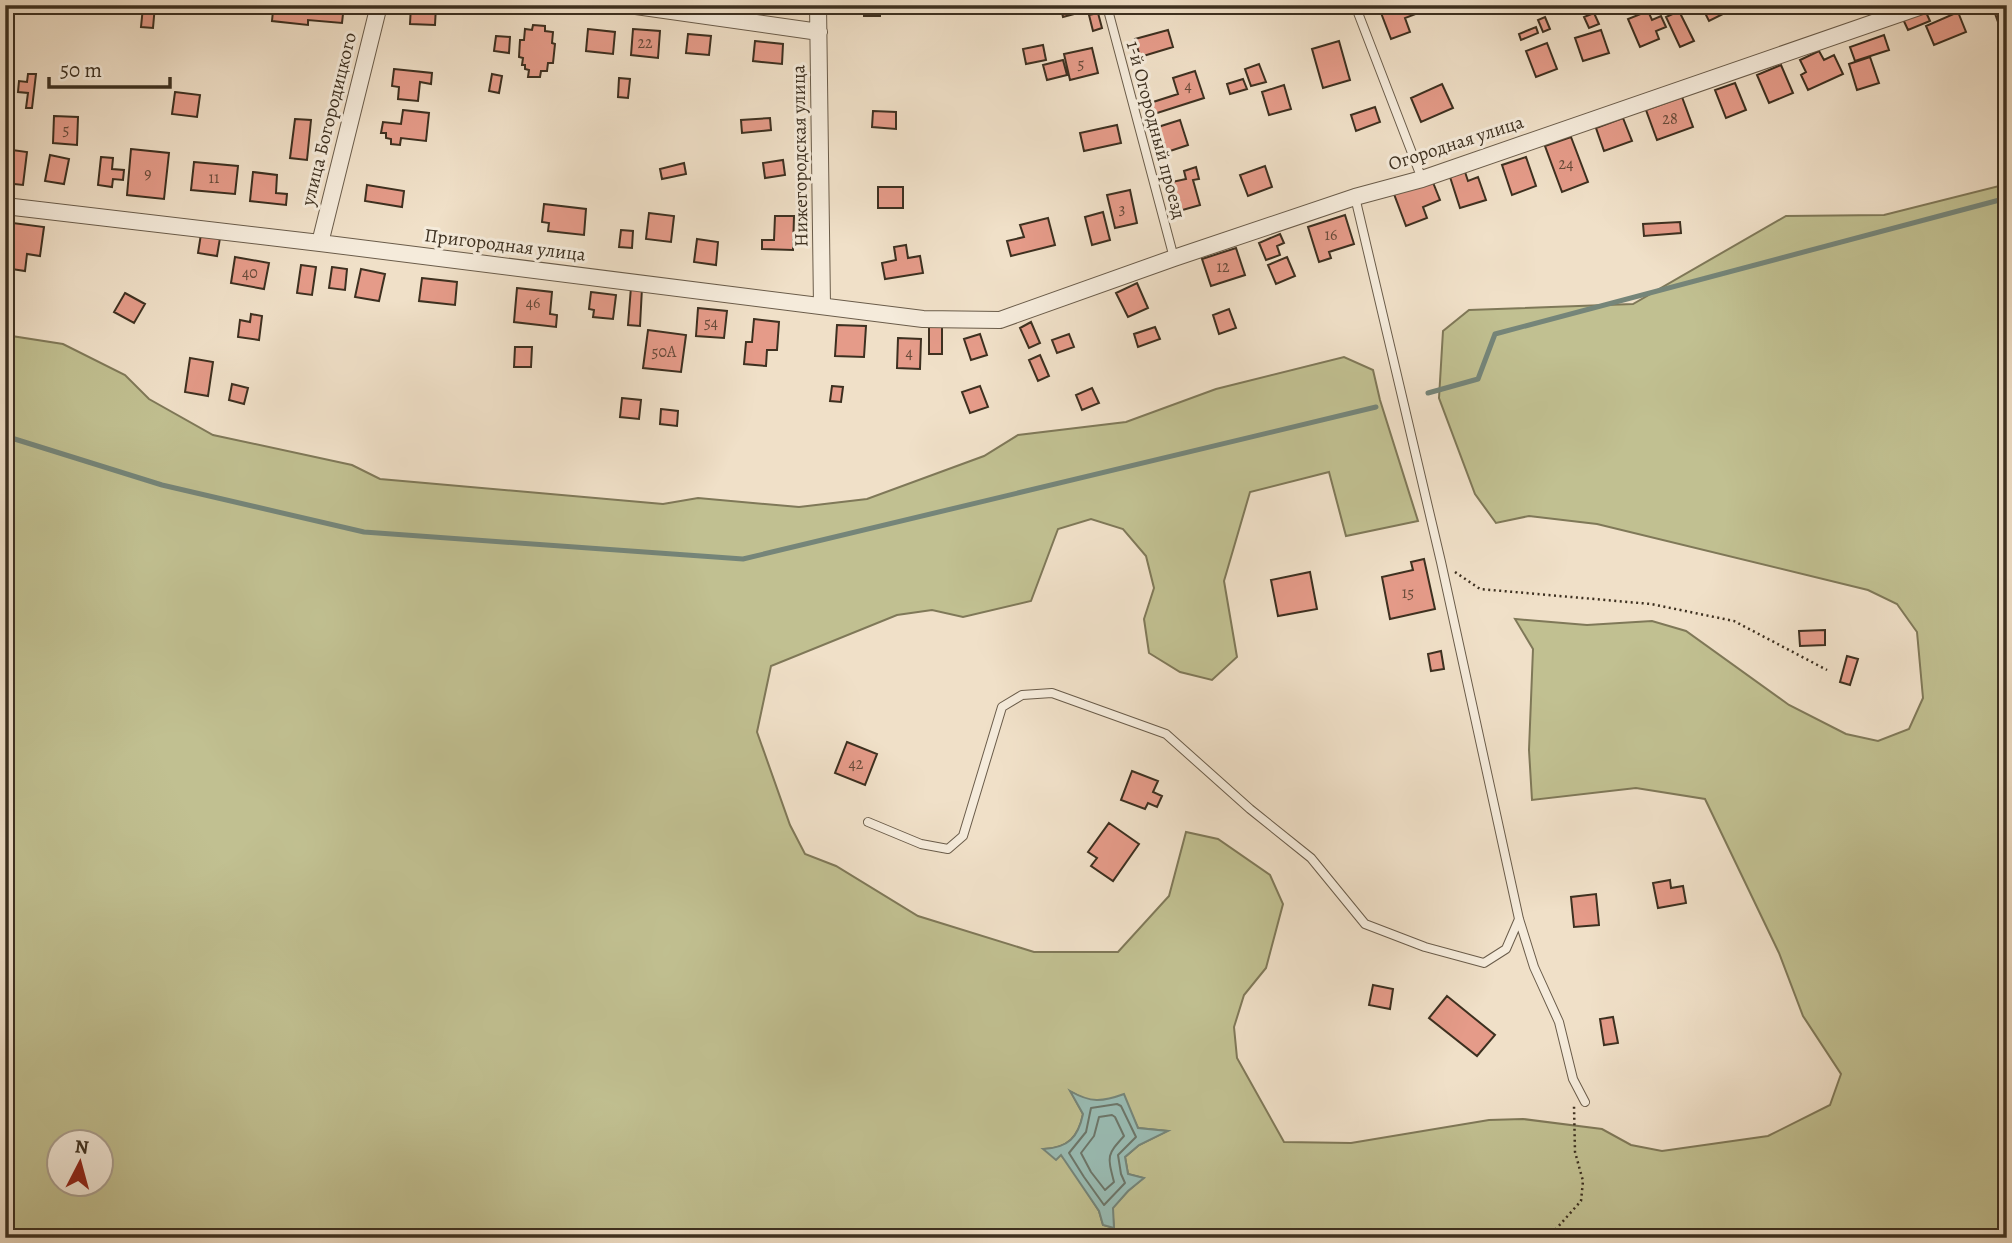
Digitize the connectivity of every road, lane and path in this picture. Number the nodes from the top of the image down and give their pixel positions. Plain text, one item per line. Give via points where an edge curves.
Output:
1 (379, 5) edge
2 (629, 5) edge
3 (818, 5) edge
4 (1354, 5) edge
5 (1925, 5) edge
6 (1108, 10) dead end
7 (819, 32) junction
8 (1422, 179) junction
9 (1355, 197) junction
10 (5, 206) edge
11 (320, 243) junction
12 (1174, 258) junction
13 (822, 306) junction
14 (1000, 320) joint
15 (1441, 562) junction
16 (1827, 670) dead end
17 (868, 822) dead end
18 (1519, 919) junction
19 (1573, 1079) junction
20 (1585, 1102) dead end
21 (1548, 1238) edge

1 - 11 street, улица Богородицкого
2 - 7 street
3 - 7 street, Нижегородская улица
4 - 8 lane
5 - 8 street, Огородная улица
6 - 12 lane, 1-й Огородный проезд
7 - 13 street, Нижегородская улица
8 - 9 street, Огородная улица
9 - 12 street, Огородная улица
9 - 15 lane
10 - 11 street, Пригородная улица
11 - 13 street, Пригородная улица
12 - 14 street, Огородная улица
13 - 14 street, Пригородная улица via 923,319
15 - 16 path via 1480,589 1651,604 1734,621
15 - 18 lane
17 - 18 lane via 920,844 948,849 963,836 1002,707 1022,695 1052,694 1166,734 1311,858 1365,924 1484,963 1506,949
18 - 19 lane via 1559,1022
19 - 20 lane
19 - 21 path via 1581,1200

